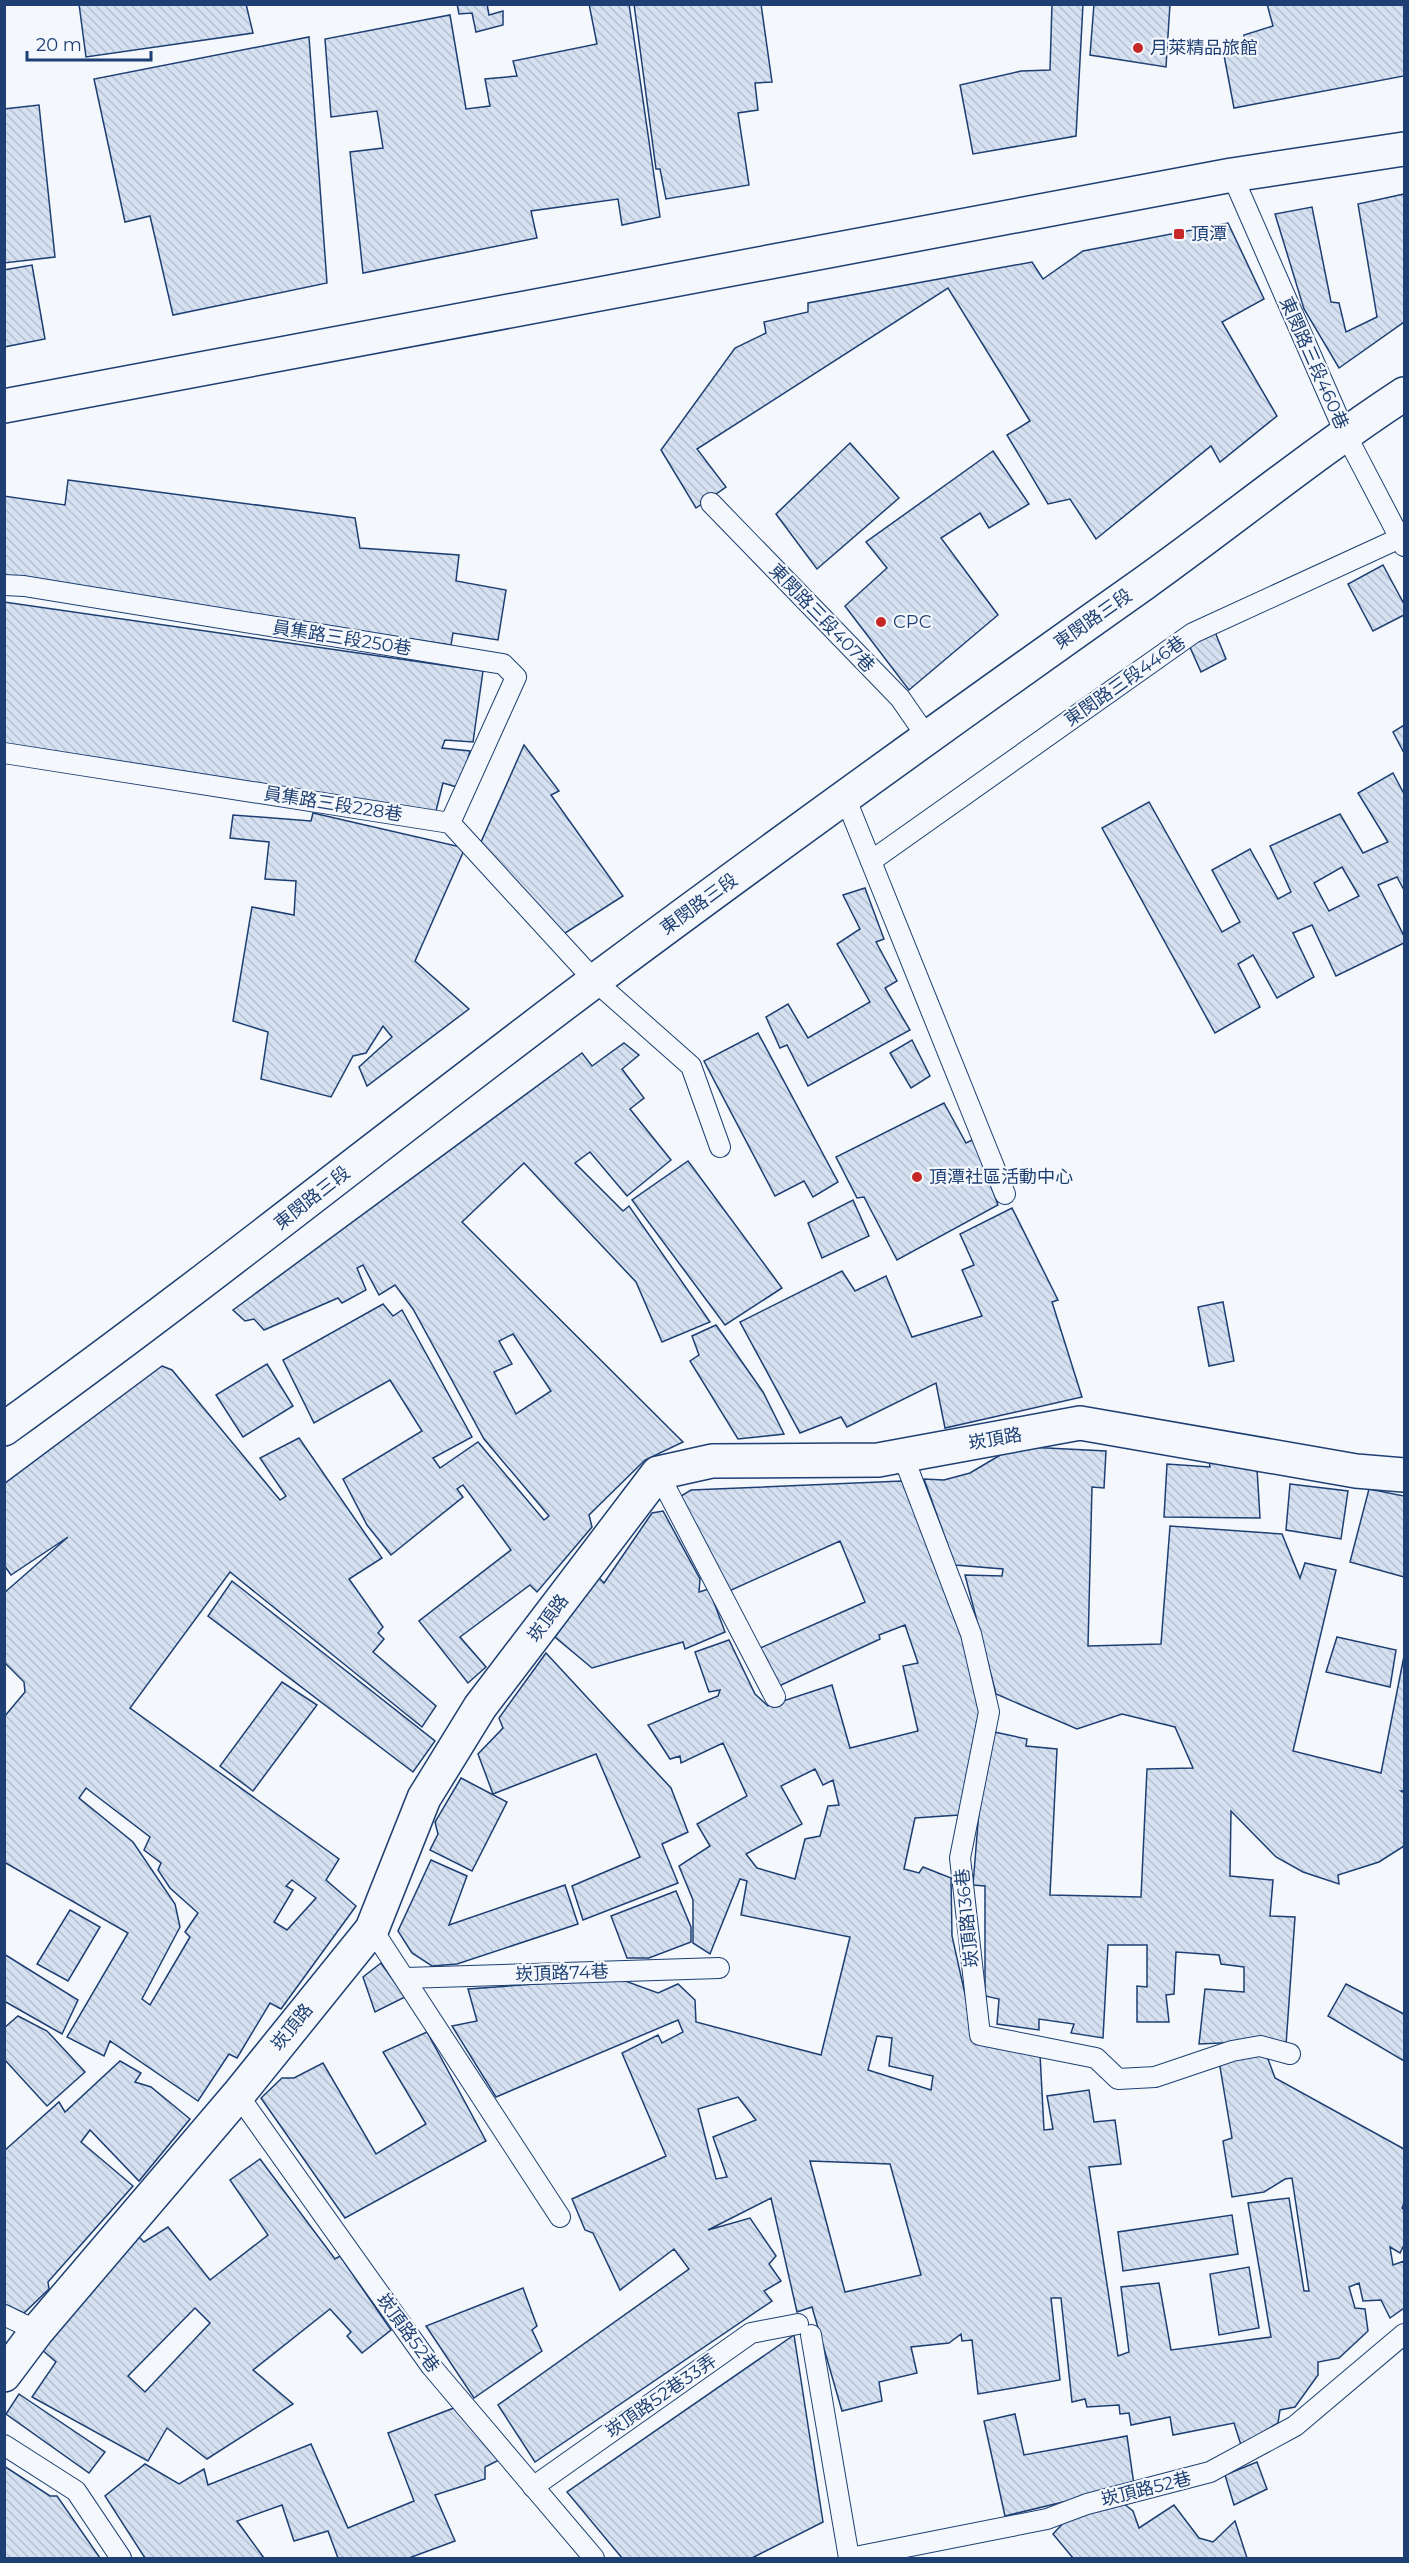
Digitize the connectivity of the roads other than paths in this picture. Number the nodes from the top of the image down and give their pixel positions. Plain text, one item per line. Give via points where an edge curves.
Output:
1 (1404, 149) edge
2 (1232, 175) junction
3 (1404, 394) edge
4 (4, 406) edge
5 (1345, 433) junction
6 (711, 503) dead end
7 (1402, 542) edge
8 (4, 585) edge
9 (927, 737) junction
10 (4, 753) edge
11 (845, 797) junction
12 (450, 823) junction
13 (871, 861) junction
14 (595, 981) junction
15 (720, 1147) dead end
16 (1005, 1194) dead end
17 (4, 1429) edge
18 (903, 1456) junction
19 (658, 1473) junction
20 (1404, 1475) edge
21 (775, 1697) dead end
22 (372, 1929) junction
23 (719, 1968) dead end
24 (405, 1978) junction
25 (1290, 2054) dead end
26 (238, 2095) junction
27 (560, 2217) dead end
28 (4, 2315) edge
29 (38, 2331) junction
30 (1404, 2334) edge
31 (4, 2375) edge
32 (4, 2445) edge
33 (533, 2487) junction
34 (121, 2559) edge
35 (594, 2559) edge
36 (850, 2559) edge

1 - 2 street
2 - 4 street
2 - 5 lane, 東閔路三段460巷
3 - 5 street, 東閔路三段
5 - 7 lane, 東閔路三段460巷
5 - 9 street, 東閔路三段 via 1202,542
6 - 9 lane, 東閔路三段407巷 via 900,698
7 - 13 lane, 東閔路三段446巷 via 1193,633
8 - 12 lane, 員集路三段250巷 via 503,664 516,676
9 - 11 street, 東閔路三段
10 - 12 lane, 員集路三段228巷
11 - 13 lane
11 - 14 street, 東閔路三段
12 - 14 lane
13 - 16 lane
14 - 15 lane via 691,1066
14 - 17 street, 東閔路三段 via 129,1339
18 - 19 street, 崁頂路 via 878,1460 712,1461
18 - 20 street, 崁頂路 via 1080,1424 1356,1471
18 - 25 lane, 崁頂路136巷 via 971,1634 989,1712 960,1858 980,2035 1096,2058 1118,2079 1155,2077 1260,2046
19 - 21 lane
19 - 22 street, 崁頂路 via 480,1707 424,1798
22 - 24 lane
22 - 26 street, 崁頂路
23 - 24 lane, 崁頂路74巷
24 - 27 lane
26 - 29 street, 崁頂路
26 - 33 lane, 崁頂路52巷 via 431,2366
28 - 29 lane
29 - 31 street, 崁頂路
30 - 36 lane, 崁頂路52巷 via 1295,2426 1210,2472 1047,2518
32 - 34 lane via 76,2491
33 - 35 lane, 崁頂路52巷
33 - 36 lane, 崁頂路52巷33弄 via 750,2333 804,2330

